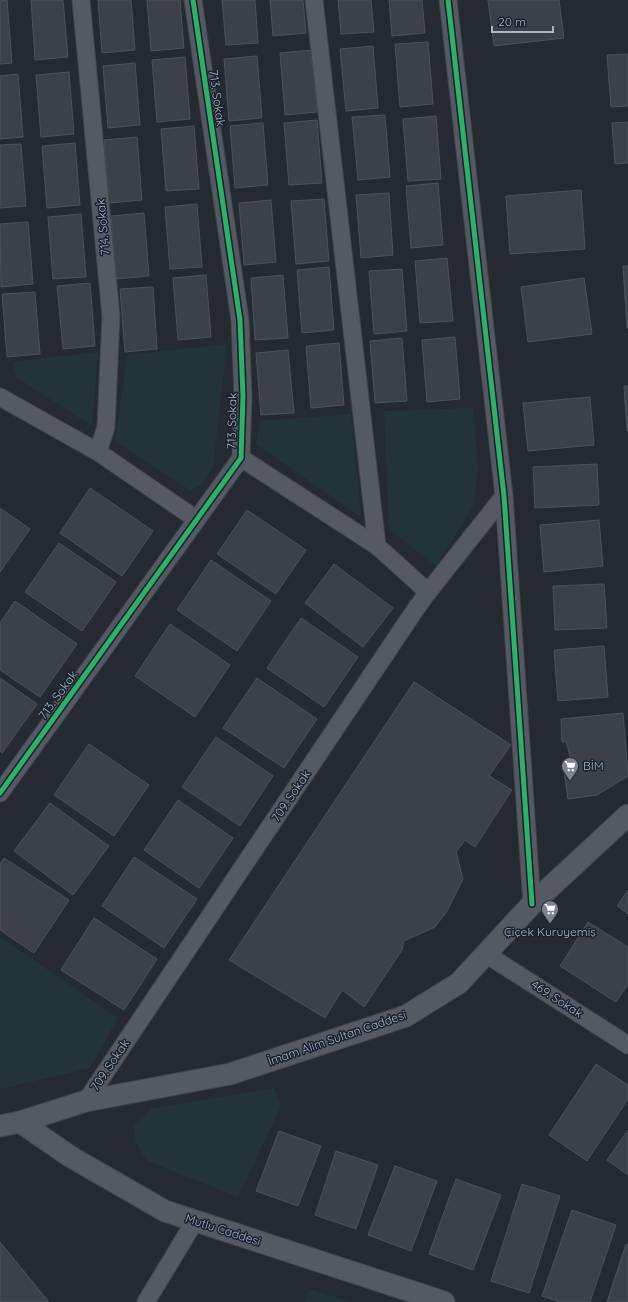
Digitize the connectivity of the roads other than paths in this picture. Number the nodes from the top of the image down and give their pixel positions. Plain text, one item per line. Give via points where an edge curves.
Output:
1 (81, 0) edge
2 (193, 0) edge
3 (314, 0) edge
4 (448, 0) edge
5 (0, 397) edge
6 (98, 452) junction
7 (241, 458) junction
8 (504, 496) junction
9 (196, 519) junction
10 (376, 546) junction
11 (428, 592) junction
12 (0, 793) edge
13 (628, 815) edge
14 (532, 904) junction
15 (486, 954) junction
16 (628, 1045) edge
17 (86, 1102) junction
18 (10, 1124) edge
19 (196, 1221) junction
20 (146, 1302) edge
21 (444, 1302) edge

1 - 6 street, 714. Sokak via 111,316 106,427
2 - 7 street, 713. Sokak via 240,320 243,396
3 - 10 street
4 - 8 street
5 - 6 street
6 - 9 street
7 - 9 street, 713. Sokak
7 - 10 street
8 - 11 street, 709. Sokak
8 - 14 street
9 - 12 street, 713. Sokak
10 - 11 street
11 - 17 street, 709. Sokak
13 - 14 street, İmam Alim Sultan Caddesi
14 - 15 street, İmam Alim Sultan Caddesi
15 - 16 street, 469. Sokak
15 - 17 street, İmam Alim Sultan Caddesi via 460,983 406,1016 230,1074
17 - 18 street, İmam Alim Sultan Caddesi
18 - 19 street, Mutlu Caddesi via 165,1211
19 - 20 street
19 - 21 street, Mutlu Caddesi

